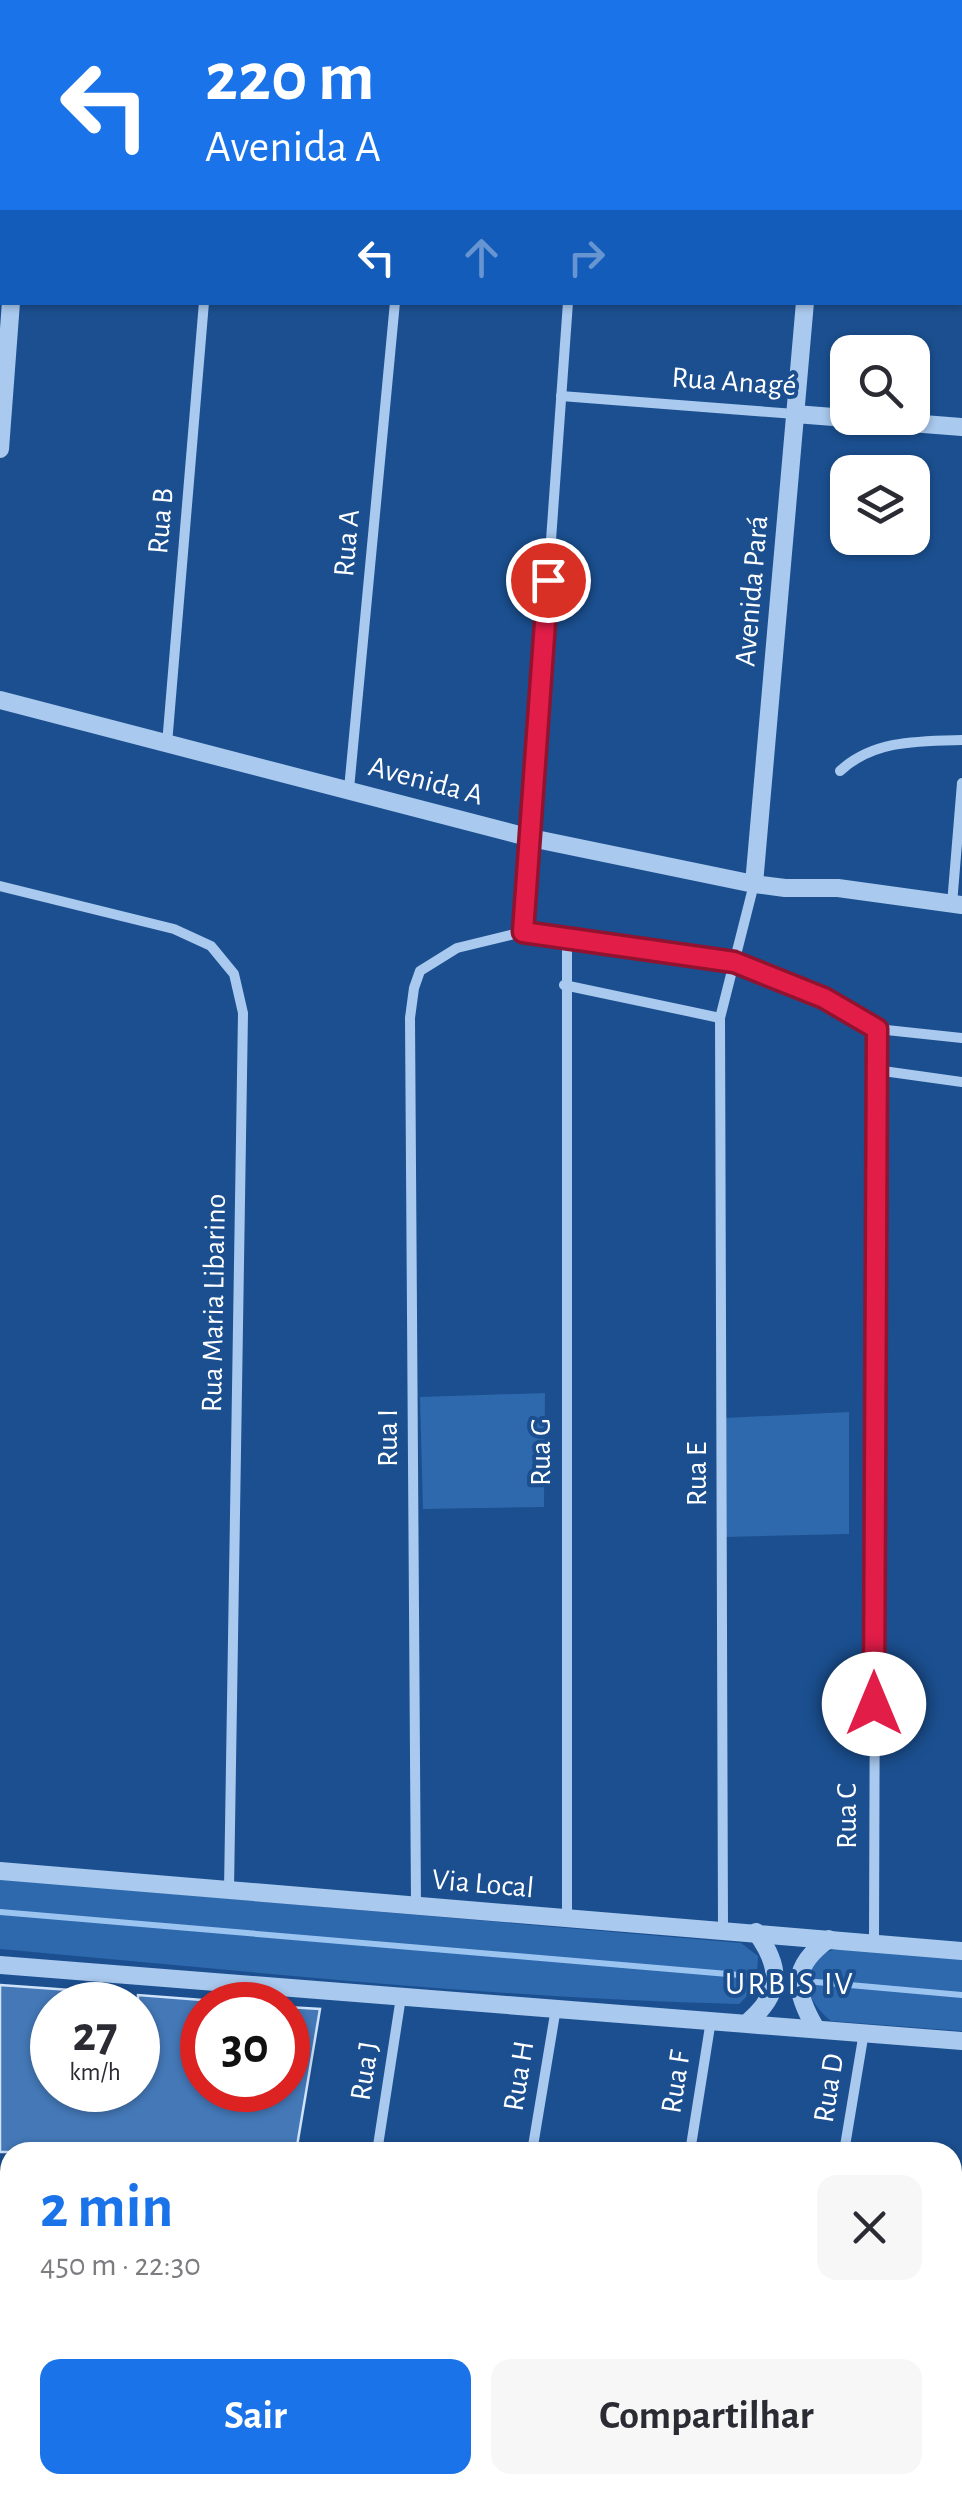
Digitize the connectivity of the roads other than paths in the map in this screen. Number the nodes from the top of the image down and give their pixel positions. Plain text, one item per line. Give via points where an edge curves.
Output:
1 (11, 305) edge
2 (204, 305) edge
3 (395, 305) edge
4 (568, 305) edge
5 (804, 305) edge
6 (561, 396) junction
7 (796, 414) junction
8 (962, 427) edge
9 (0, 448) edge
10 (0, 700) edge
11 (962, 740) edge
12 (167, 744) junction
13 (840, 771) dead end
14 (962, 783) edge
15 (349, 788) junction
16 (531, 838) junction
17 (754, 884) junction
18 (0, 886) edge
19 (957, 905) edge
20 (523, 932) junction
21 (567, 936) junction
22 (734, 962) junction
23 (564, 986) junction
24 (720, 1018) junction
25 (877, 1029) junction
26 (962, 1038) edge
27 (876, 1070) junction
28 (962, 1082) edge
29 (0, 1871) edge
30 (229, 1891) junction
31 (416, 1906) junction
32 (567, 1918) junction
33 (723, 1930) junction
34 (756, 1932) junction
35 (829, 1939) junction
36 (874, 1942) junction
37 (962, 1950) edge
38 (0, 1965) edge
39 (402, 1997) junction
40 (556, 2008) junction
41 (711, 2020) junction
42 (748, 2022) junction
43 (815, 2027) junction
44 (864, 2032) junction
45 (962, 2041) edge
46 (380, 2142) edge
47 (534, 2142) edge
48 (692, 2142) edge
49 (846, 2142) edge

1 - 9 street
2 - 12 street, Rua B
3 - 15 street, Rua A
4 - 6 street
5 - 7 street, Avenida Pará
6 - 7 street, Rua Anagé
6 - 16 street
7 - 8 street, Rua Anagé
7 - 17 street, Avenida Pará
10 - 12 street, Avenida A
11 - 13 street via 869,750
12 - 15 street, Avenida A
14 - 19 street
15 - 16 street, Avenida A
16 - 17 street, Avenida A
16 - 20 street
17 - 19 street, Avenida A
17 - 22 street, Rua E
18 - 30 street, Rua Maria Libarino via 174,929 212,946 234,974 244,1013
20 - 21 street
20 - 31 street, Rua I via 458,948 420,971 410,1018
21 - 22 street
21 - 23 street, Rua G
22 - 24 street, Rua E
22 - 25 street via 824,998
23 - 24 street
23 - 32 street, Rua G
24 - 33 street, Rua E
25 - 26 street
25 - 27 street, Rua C
27 - 28 street
27 - 36 street, Rua C
29 - 30 street, Via Local
30 - 31 street, Via Local
31 - 32 street, Via Local
32 - 33 street, Via Local
33 - 34 street, Via Local
34 - 35 street, Via Local
34 - 42 street via 771,1956 775,1986
35 - 36 street, Via Local
35 - 43 street via 804,1961 800,1974 802,2001
36 - 37 street, Via Local
38 - 39 street
39 - 40 street
39 - 46 street, Rua J
40 - 41 street
40 - 47 street, Rua H
41 - 42 street
41 - 48 street, Rua F
42 - 43 street
43 - 44 street
44 - 45 street
44 - 49 street, Rua D

